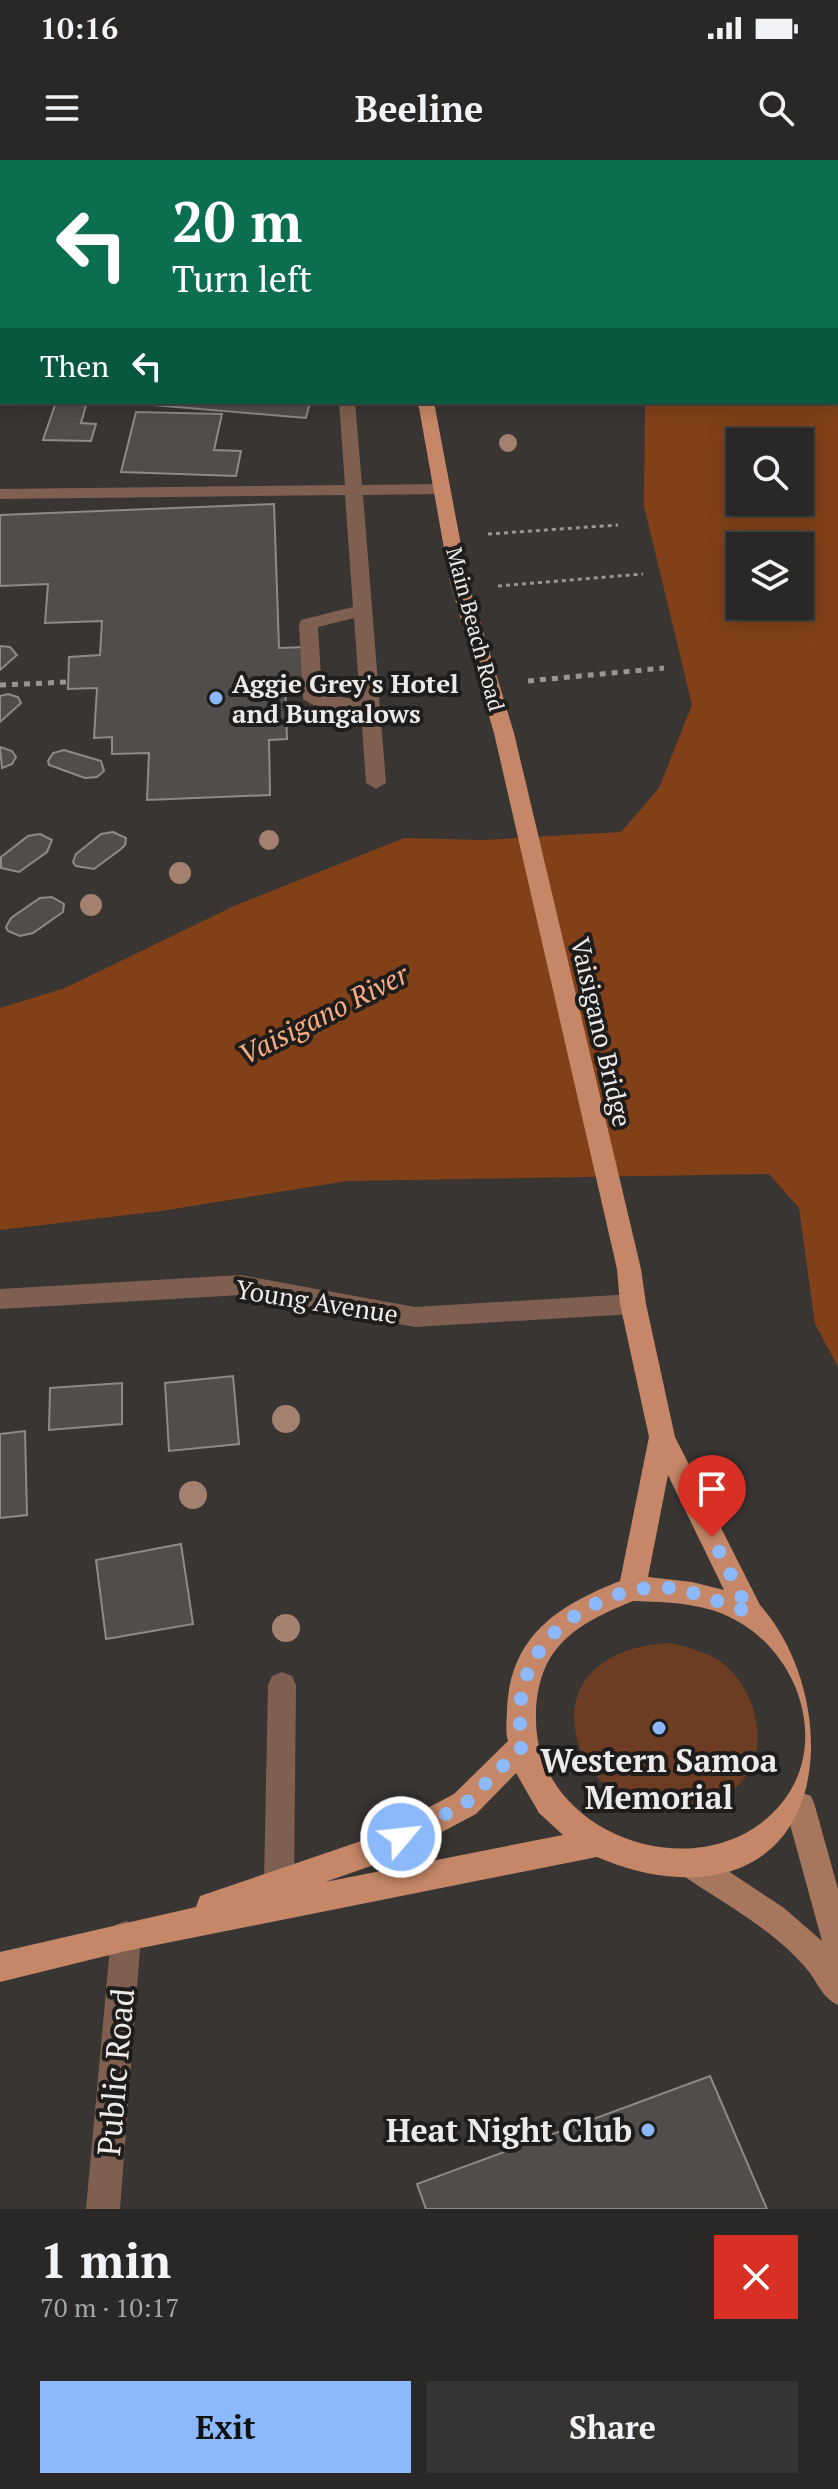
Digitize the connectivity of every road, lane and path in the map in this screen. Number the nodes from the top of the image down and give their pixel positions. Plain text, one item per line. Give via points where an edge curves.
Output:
1 (347, 404) edge
2 (426, 404) edge
3 (353, 489) junction
4 (442, 489) junction
5 (0, 494) edge
6 (618, 525) dead end
7 (451, 536) junction
8 (643, 574) dead end
9 (461, 589) junction
10 (363, 610) junction
11 (664, 668) dead end
12 (68, 682) dead end
13 (491, 684) junction
14 (0, 685) edge
15 (370, 707) junction
16 (376, 783) dead end
17 (520, 809) joint
18 (0, 1299) edge
19 (633, 1304) junction
20 (662, 1437) junction
21 (632, 1589) junction
22 (749, 1612) junction
23 (282, 1685) dead end
24 (523, 1746) junction
25 (800, 1806) junction
26 (596, 1843) junction
27 (693, 1865) junction
28 (279, 1882) junction
29 (126, 1936) junction
30 (838, 1944) edge
31 (0, 1967) edge
32 (838, 1989) edge
33 (103, 2209) edge

1 - 3 street
2 - 4 main road, Main Beach Road
3 - 4 street
3 - 5 street
3 - 10 street
4 - 7 main road, Main Beach Road
6 - 7 path
7 - 9 main road, Main Beach Road
8 - 9 path
9 - 13 main road, Main Beach Road
10 - 15 street
10 - 15 street via 308,624 313,699
11 - 13 path
12 - 14 path
13 - 17 main road, Main Beach Road
15 - 16 street
17 - 19 main road, Vaisigano Bridge
18 - 19 street, Young Avenue via 241,1285 415,1317
19 - 20 main road
20 - 21 main road
20 - 22 main road
21 - 22 main road via 677,1589
21 - 24 main road via 584,1608 548,1637 525,1676 518,1721
22 - 25 main road via 795,1655 815,1694 822,1732 818,1771
23 - 28 street
24 - 26 main road via 528,1768 555,1810
24 - 28 main road via 465,1804 380,1849
25 - 27 main road via 773,1834 735,1855
25 - 30 main road
26 - 27 main road via 627,1857
26 - 29 main road
27 - 32 main road via 773,1919 817,1957
28 - 29 main road
29 - 31 main road
29 - 33 street, Public Road

